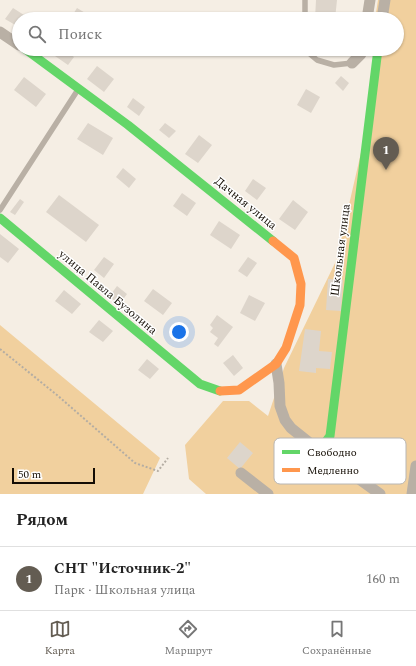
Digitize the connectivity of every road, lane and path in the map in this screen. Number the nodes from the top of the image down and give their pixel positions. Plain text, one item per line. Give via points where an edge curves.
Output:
1 (306, 0) edge
2 (370, 0) edge
3 (385, 0) edge
4 (305, 12) edge
5 (368, 12) edge
6 (383, 12) edge
7 (0, 32) edge
8 (12, 40) edge
9 (35, 56) edge
10 (312, 56) edge
11 (359, 56) edge
12 (377, 56) edge
13 (352, 63) joint
14 (80, 88) junction
15 (0, 210) edge
16 (0, 218) edge
17 (0, 349) edge
18 (276, 364) junction
19 (200, 384) joint
20 (304, 438) edge
21 (328, 438) edge
22 (168, 458) dead end
23 (416, 466) edge
24 (241, 474) dead end
25 (366, 484) edge
26 (268, 494) edge
27 (380, 494) edge
28 (412, 494) edge

1 - 4 lane
2 - 5 street
3 - 6 street
7 - 8 street
9 - 14 street, Дачная улица
10 - 13 lane via 334,65
11 - 13 street
12 - 21 street, Школьная улица
14 - 15 lane
14 - 18 street, Дачная улица via 154,144 294,258 301,284 300,305 286,348
16 - 19 street, улица Павла Бузолина
17 - 22 path via 135,463 158,471
18 - 19 street, Дачная улица via 239,390 218,391
18 - 20 street via 280,406 285,420
23 - 28 street
24 - 26 street
25 - 27 street

